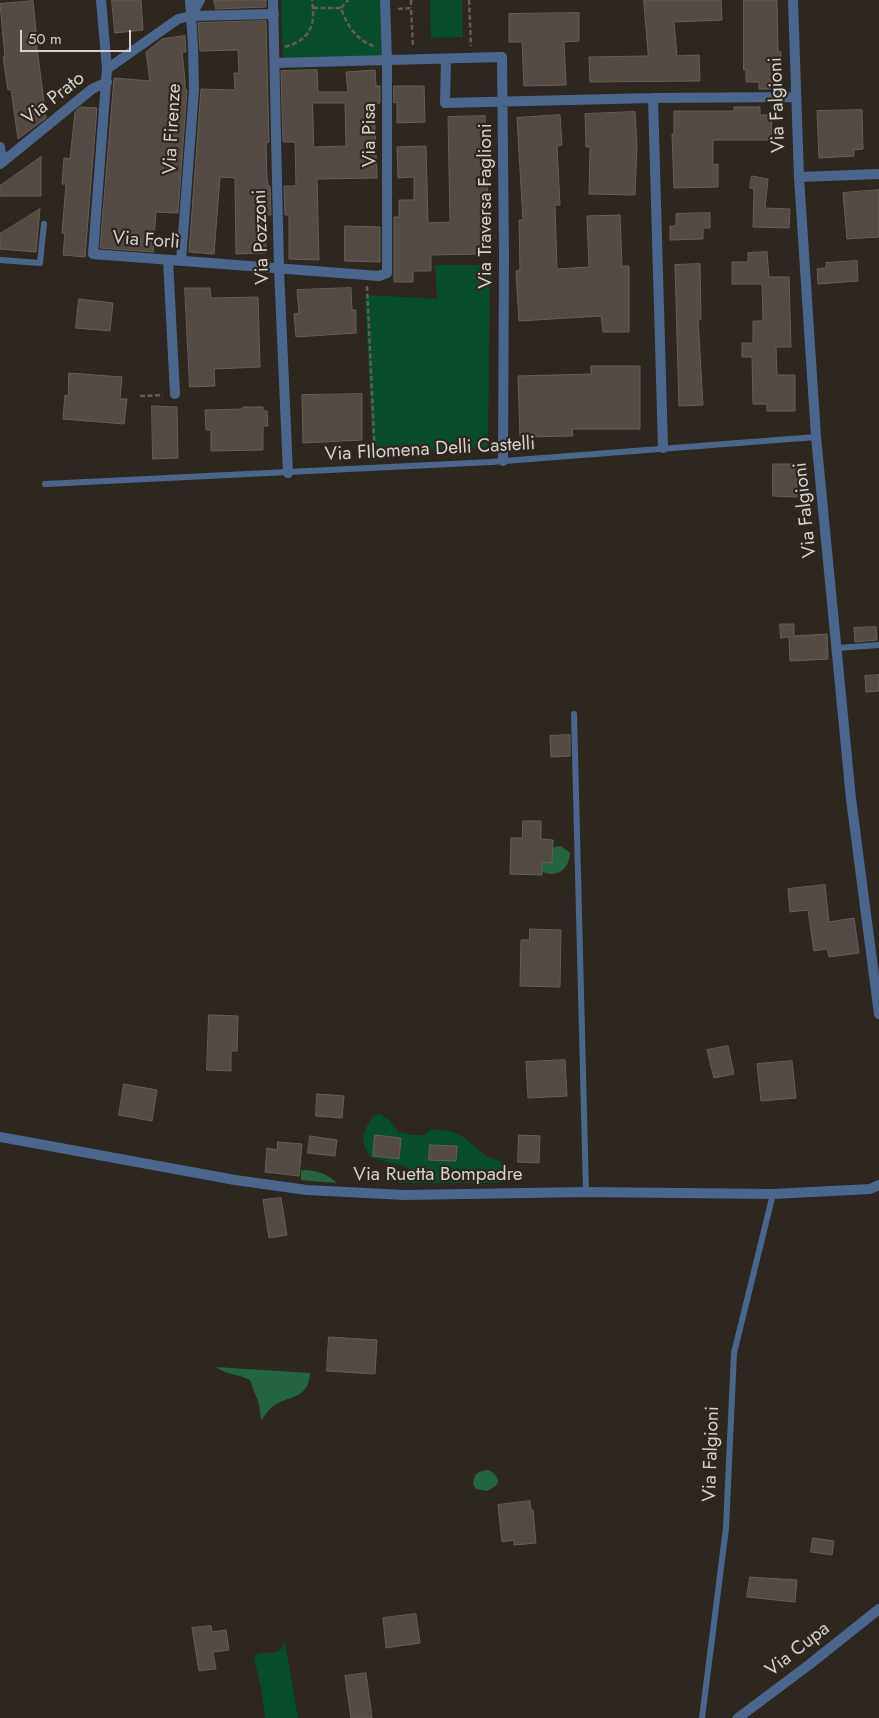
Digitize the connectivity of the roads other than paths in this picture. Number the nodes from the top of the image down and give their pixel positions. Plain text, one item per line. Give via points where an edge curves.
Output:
1 (101, 0) edge
2 (190, 0) edge
3 (200, 0) edge
4 (273, 0) edge
5 (385, 0) edge
6 (793, 0) edge
7 (274, 14) junction
8 (191, 16) junction
9 (446, 59) junction
10 (387, 60) junction
11 (275, 63) junction
12 (108, 69) junction
13 (107, 82) junction
14 (795, 97) junction
15 (653, 98) junction
16 (504, 101) junction
17 (0, 147) edge
18 (1, 163) edge
19 (879, 174) edge
20 (799, 178) junction
21 (44, 224) dead end
22 (0, 260) edge
23 (168, 260) junction
24 (181, 261) junction
25 (279, 269) junction
26 (387, 269) joint
27 (175, 394) road end
28 (816, 437) junction
29 (663, 448) junction
30 (502, 461) junction
31 (288, 473) junction
32 (45, 484) dead end
33 (879, 645) edge
34 (837, 648) junction
35 (574, 714) dead end
36 (879, 1014) edge
37 (0, 1137) edge
38 (879, 1185) edge
39 (586, 1192) junction
40 (773, 1194) junction
41 (879, 1609) edge
42 (702, 1718) edge
43 (738, 1718) edge

1 - 12 street, Via Forlì
2 - 8 street, Via Firenze
3 - 8 street
4 - 7 street, Via Pozzoni
5 - 10 street, Via Pisa
6 - 14 street, Via Falgioni
7 - 8 street, Via Prato
7 - 11 street, Via Pozzoni
8 - 12 street, Via Prato via 178,19
8 - 24 street, Via Firenze via 194,90
9 - 10 street
9 - 16 street via 502,57
9 - 16 street via 445,103
10 - 11 street
10 - 26 street, Via Pisa
11 - 25 street, Via Pozzoni
12 - 13 street, Via Forlì
13 - 18 street, Via Prato via 92,89
13 - 23 street, Via Forlì via 93,254
14 - 15 street, Via Traversa Faglioni
14 - 20 street, Via Falgioni
15 - 16 street, Via Traversa Faglioni
15 - 29 street
16 - 30 street, Via Traversa Faglioni
17 - 18 street
19 - 20 street
20 - 28 street, Via Falgioni
21 - 22 lane via 40,262
23 - 24 street, Via Forlì
23 - 27 street
24 - 25 street, Via Forlì
25 - 26 street, Via Forlì via 379,276 387,273
25 - 31 street, Via Pozzoni
28 - 29 lane, Via FIlomena Delli Castelli
28 - 34 street, Via Falgioni
29 - 30 lane, Via FIlomena Delli Castelli
30 - 31 lane, Via FIlomena Delli Castelli
31 - 32 lane, Via FIlomena Delli Castelli
33 - 34 lane
34 - 36 street, Via Falgioni via 851,799
35 - 39 lane
37 - 39 street, Via Ruetta Bompadre via 307,1190 405,1195
38 - 40 street, Via Ruetta Bompadre via 870,1189
39 - 40 street, Via Ruetta Bompadre
40 - 42 lane, Via Falgioni via 734,1353 726,1528
41 - 43 street, Via Cupa

